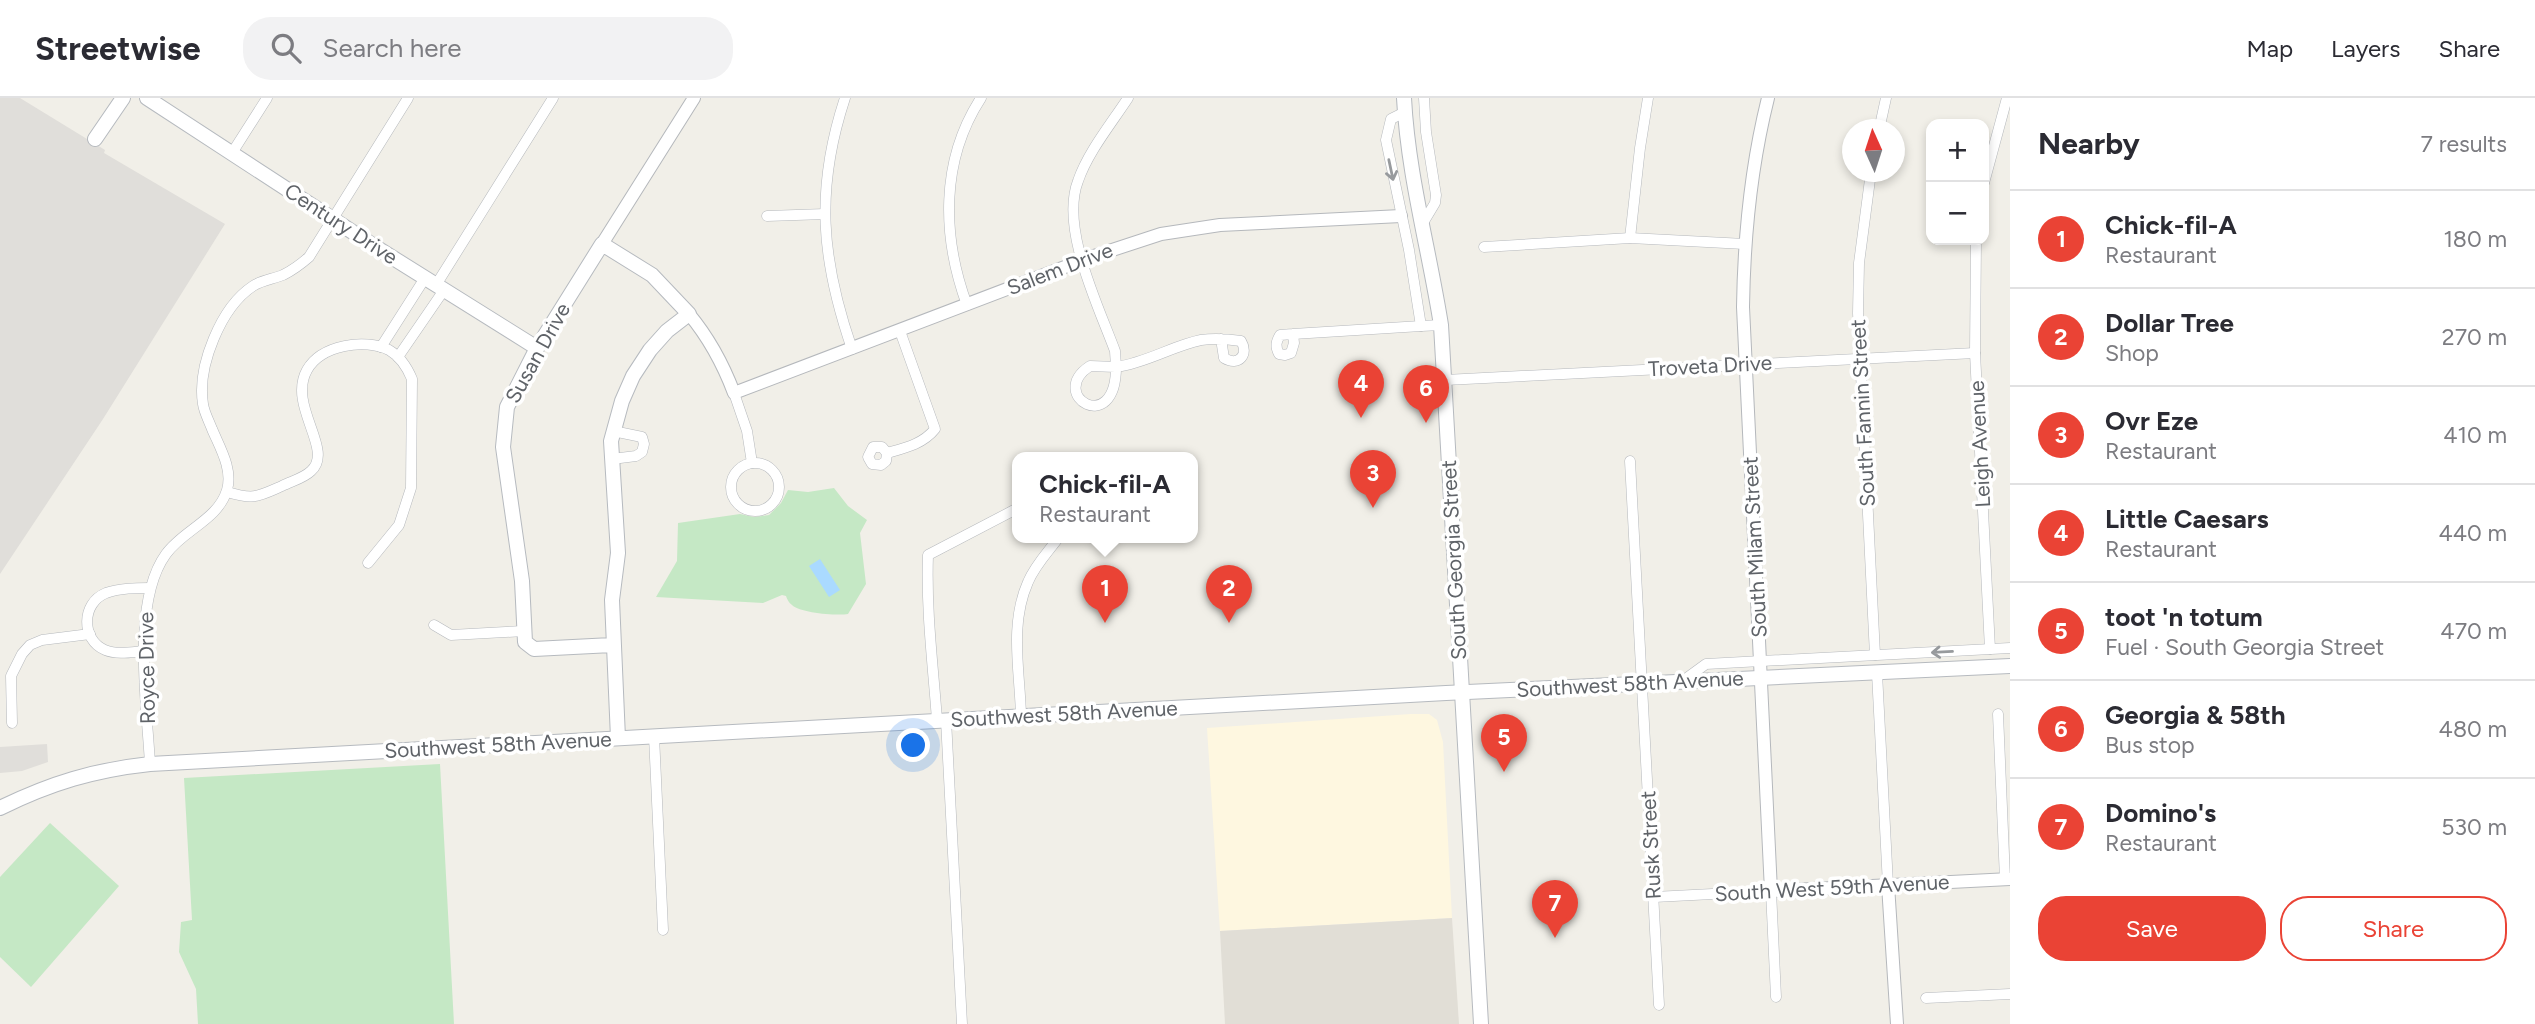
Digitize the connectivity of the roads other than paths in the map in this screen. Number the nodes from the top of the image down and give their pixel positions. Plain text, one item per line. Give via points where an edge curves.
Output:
1 (123, 98) edge
2 (147, 98) edge
3 (268, 98) edge
4 (408, 98) edge
5 (553, 98) edge
6 (694, 98) edge
7 (845, 98) edge
8 (981, 98) edge
9 (1128, 98) edge
10 (1424, 98) edge
11 (1648, 98) edge
12 (1768, 98) edge
13 (1886, 98) edge
14 (2007, 98) edge
15 (1405, 105) edge
16 (1881, 119) edge
17 (95, 139) dead end
18 (232, 153) junction
19 (1870, 182) edge
20 (1984, 182) edge
21 (825, 214) junction
22 (767, 216) dead end
23 (1401, 216) junction
24 (332, 219) junction
25 (1423, 223) junction
26 (1630, 238) junction
27 (603, 244) junction
28 (1745, 244) junction
29 (1976, 245) edge
30 (1485, 247) dead end
31 (1083, 260) junction
32 (435, 284) junction
33 (968, 305) junction
34 (689, 314) junction
35 (1441, 325) junction
36 (1421, 326) junction
37 (900, 331) junction
38 (1293, 334) dead end
39 (1221, 340) dead end
40 (381, 347) junction
41 (537, 348) junction
42 (852, 349) junction
43 (1975, 353) junction
44 (398, 357) junction
45 (1859, 359) junction
46 (1746, 364) junction
47 (1116, 367) junction
48 (1445, 380) junction
49 (734, 393) junction
50 (613, 431) junction
51 (887, 453) dead end
52 (612, 459) junction
53 (1630, 461) dead end
54 (752, 463) junction
55 (227, 492) junction
56 (1012, 511) edge
57 (1055, 543) edge
58 (368, 563) dead end
59 (150, 588) junction
60 (434, 625) dead end
61 (90, 634) junction
62 (525, 637) junction
63 (612, 645) junction
64 (2010, 648) edge
65 (1990, 649) junction
66 (144, 651) junction
67 (1875, 655) junction
68 (1760, 661) junction
69 (2010, 666) edge
70 (1877, 673) junction
71 (1761, 678) junction
72 (1681, 682) junction
73 (1643, 685) junction
74 (1461, 692) junction
75 (1998, 713) dead end
76 (1021, 716) junction
77 (941, 720) junction
78 (12, 723) dead end
79 (654, 736) junction
80 (618, 738) junction
81 (149, 764) junction
82 (0, 808) edge
83 (2007, 879) edge
84 (1888, 885) junction
85 (1771, 891) junction
86 (1654, 897) junction
87 (663, 930) dead end
88 (2010, 994) edge
89 (1776, 997) dead end
90 (1926, 998) dead end
91 (1659, 1005) dead end
92 (962, 1024) edge
93 (1481, 1024) edge
94 (1897, 1024) edge

1 - 17 main road
2 - 18 main road, Century Drive
3 - 18 street
4 - 24 street
5 - 32 street
6 - 27 street, Susan Drive
7 - 21 street via 829,159
8 - 33 street via 962,133 948,210 954,263
9 - 31 street via 1076,184 1072,214
10 - 25 street via 1436,195
11 - 26 street
12 - 28 street, South Milam Street
13 - 16 street
14 - 20 street
15 -> 23 street via 1391,119 1386,140
15 - 25 main road, South Georgia Street
18 - 24 main road, Century Drive
19 - 45 street, South Fannin Street via 1859,262
21 - 22 street
21 - 42 street via 831,279
23 - 31 street, Salem Drive via 1189,229
23 - 36 street
24 - 32 main road, Century Drive
24 - 55 street via 309,257 296,268 243,293 208,353 203,405 228,472
25 - 35 main road, South Georgia Street
26 - 28 street
26 - 30 street
27 - 34 main road via 652,275
27 - 41 main road, Susan Drive
28 - 46 street, South Milam Street
29 - 43 street, Leigh Avenue
31 - 33 street, Salem Drive
31 - 47 street via 1115,351
32 - 40 street
32 - 41 main road, Century Drive
32 - 44 street
33 - 37 street, Salem Drive
34 - 49 street via 723,365
34 - 50 main road via 667,331 633,376
35 - 36 street
35 - 48 main road, South Georgia Street
36 - 38 street
37 - 42 street, Salem Drive
37 - 51 street via 935,429 928,438
39 - 47 street via 1200,340
40 - 44 street
40 - 55 street via 343,346 315,359 306,371 302,401 320,454 309,473 259,496
41 - 62 main road, Susan Drive via 507,407 503,447
42 - 49 street, Salem Drive
43 - 45 street, Troveta Drive
43 - 65 street, Leigh Avenue
44 - 58 street via 412,379 411,488 399,524
45 - 46 street, Troveta Drive
45 - 67 street, South Fannin Street
46 - 48 street, Troveta Drive
46 - 68 street, South Milam Street
47 - 47 street via 1090,366 1079,373 1076,396 1094,406 1104,404 1116,382
48 - 74 main road, South Georgia Street
49 - 54 street
50 - 52 main road
50 - 52 street via 642,437 643,444 636,456
52 - 63 main road via 618,553
53 - 73 street, Rusk Street
54 - 54 street via 762,463 778,477 778,497 763,510 743,508 731,491 736,472
55 - 59 street, Royce Drive via 212,515 163,557
56 - 77 street via 928,555 929,652
57 - 76 street via 1028,579 1020,604
59 - 61 street via 128,588 99,597 86,617
59 - 66 street, Royce Drive
60 - 62 street via 451,635
61 - 66 street via 103,650
61 - 78 street via 42,640 22,654 10,676
62 - 63 main road via 534,649
63 - 80 main road
64 - 65 street
65 -> 67 street
66 - 81 street, Royce Drive
67 - 68 street
68 - 71 street, South Milam Street
68 - 72 street via 1706,664
69 - 70 main road, Southwest 58th Avenue
70 - 71 main road, Southwest 58th Avenue
70 - 84 street
71 - 72 main road, Southwest 58th Avenue
71 - 85 street, South Milam Street
72 - 73 main road, Southwest 58th Avenue
73 - 74 main road, Southwest 58th Avenue
73 - 86 street, Rusk Street
74 - 76 main road, Southwest 58th Avenue
74 - 93 main road, South Georgia Street
75 - 83 street
76 - 77 main road, Southwest 58th Avenue
77 - 79 main road, Southwest 58th Avenue
77 - 92 street
79 - 80 main road, Southwest 58th Avenue
79 - 87 street
80 - 81 main road, Southwest 58th Avenue
81 - 82 main road, Southwest 58th Avenue via 107,768 59,781
83 - 84 street, South West 59th Avenue
84 - 85 street, South West 59th Avenue
84 - 94 street
85 - 86 street, South West 59th Avenue
85 - 89 street, South Milam Street
86 - 91 street, Rusk Street
88 - 90 street

